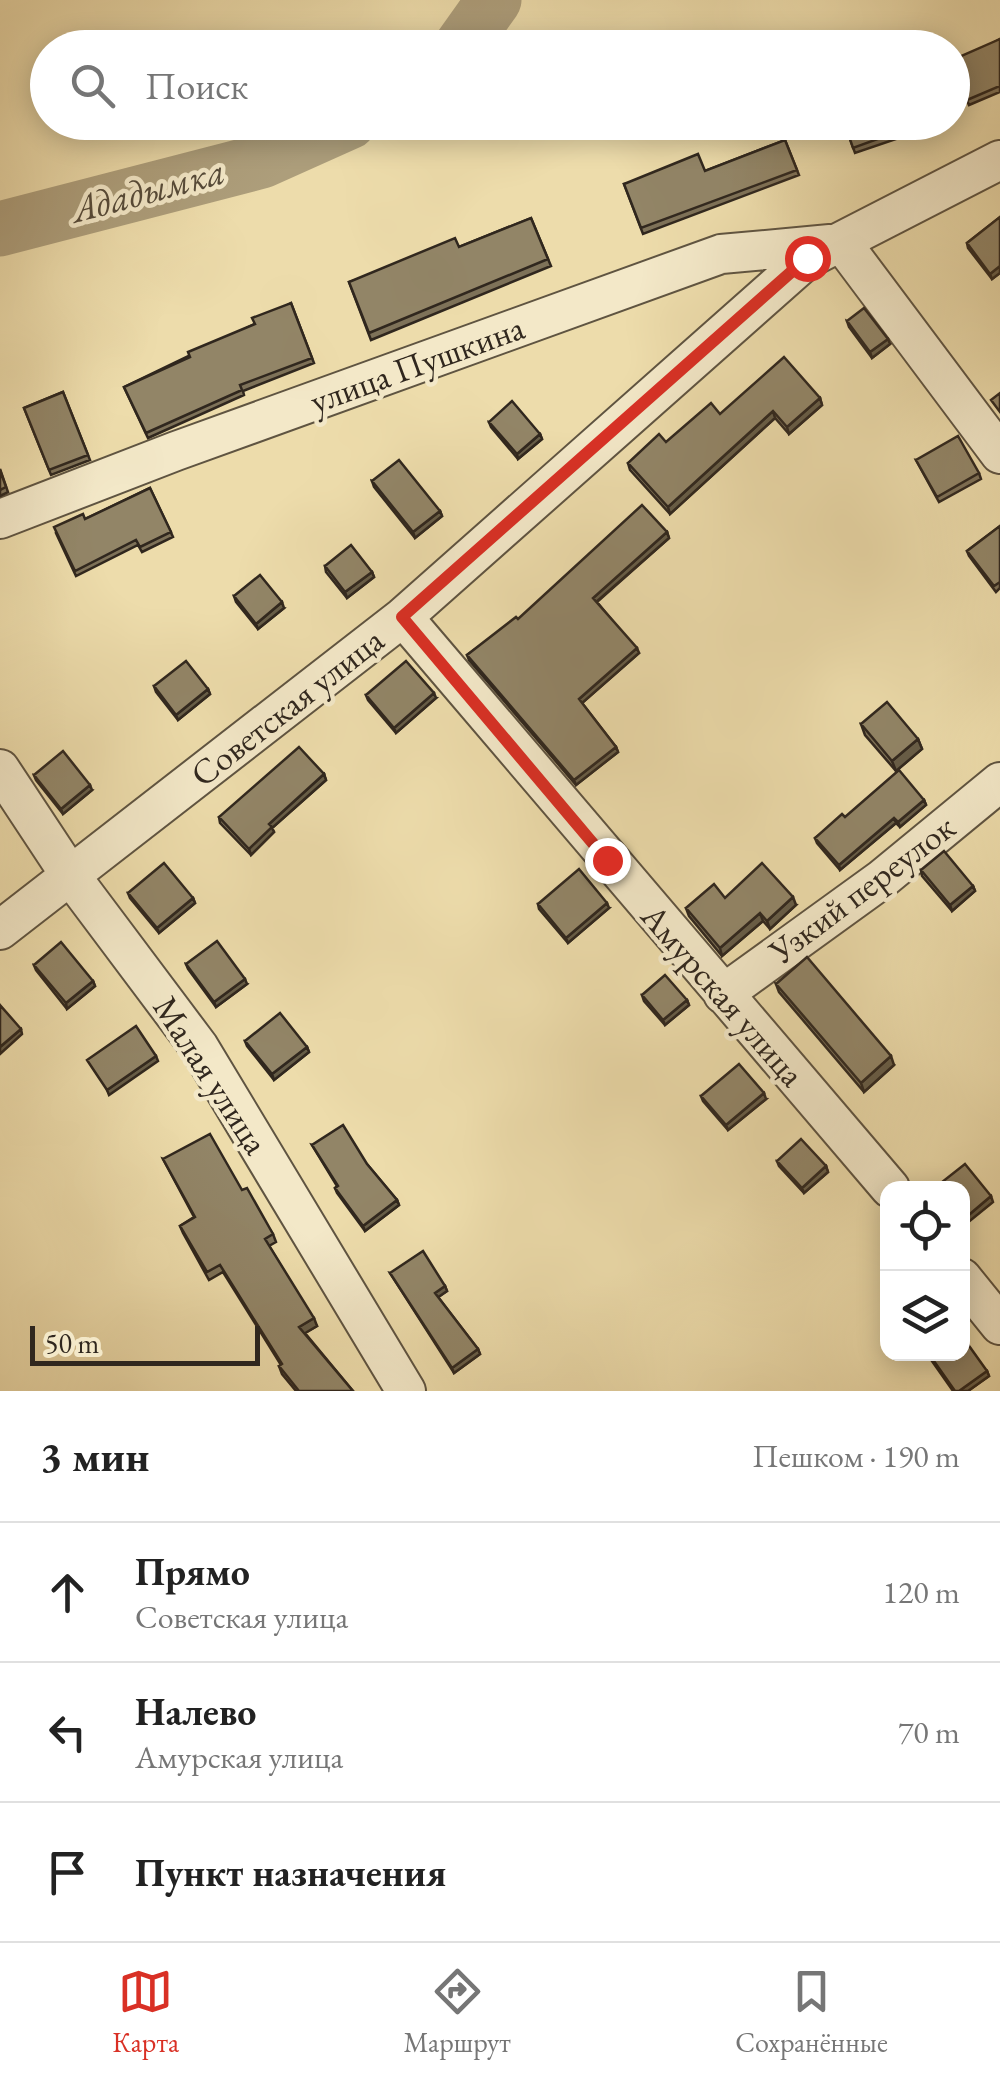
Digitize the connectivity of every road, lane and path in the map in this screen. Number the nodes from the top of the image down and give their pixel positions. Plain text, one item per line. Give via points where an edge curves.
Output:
1 (1000, 160) edge
2 (842, 243) junction
3 (1000, 454) edge
4 (0, 520) edge
5 (402, 617) junction
6 (0, 769) edge
7 (1000, 782) edge
8 (70, 875) junction
9 (0, 930) edge
10 (723, 994) junction
11 (884, 1181) edge
12 (970, 1288) edge
13 (1000, 1325) edge
14 (406, 1391) edge

1 - 2 street, Советская улица
2 - 3 street
2 - 4 street, улица Пушкина via 720,254
2 - 5 street, Советская улица via 807,258
5 - 8 street, Советская улица
5 - 10 street, Амурская улица
6 - 8 street, Малая улица
7 - 10 street, Узкий переулок via 882,879
8 - 9 street, Советская улица
8 - 14 street, Малая улица via 199,1047
10 - 11 street, Амурская улица
12 - 13 street

